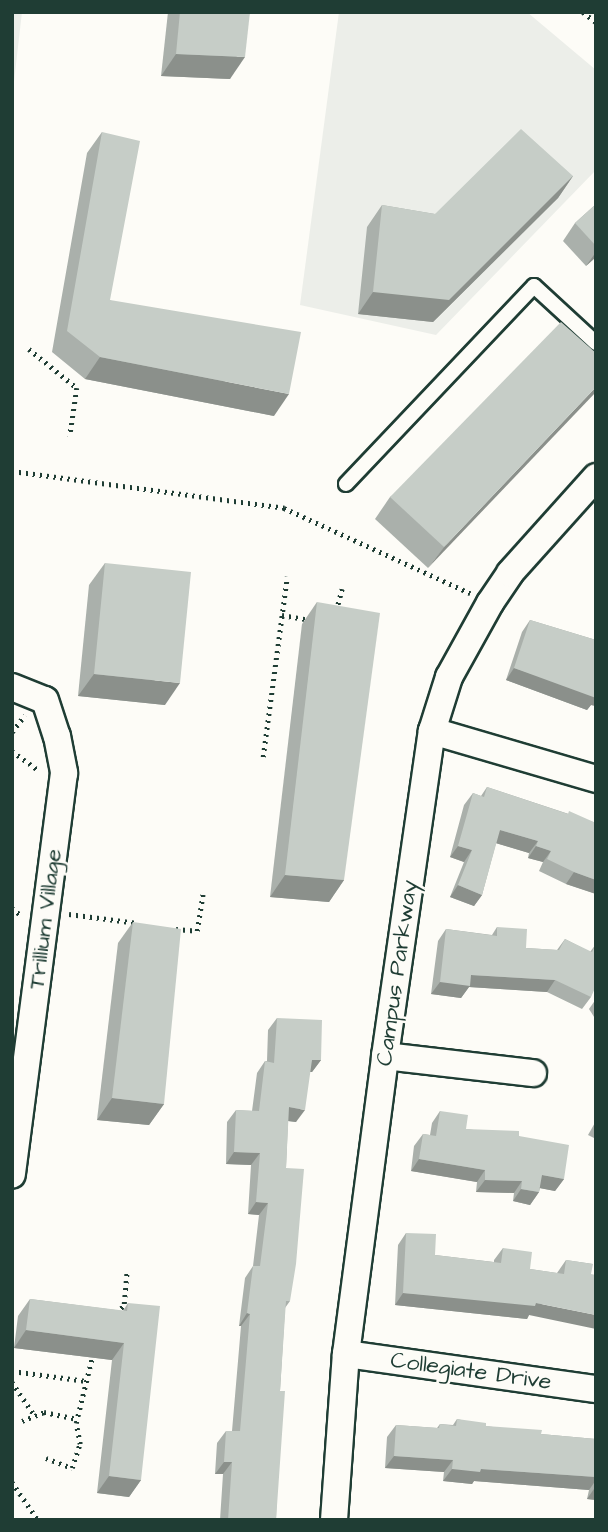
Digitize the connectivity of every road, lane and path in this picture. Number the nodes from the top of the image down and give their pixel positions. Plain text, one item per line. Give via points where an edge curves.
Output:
1 (583, 12) edge
2 (596, 22) edge
3 (596, 343) edge
4 (29, 349) dead end
5 (70, 436) dead end
6 (12, 471) edge
7 (596, 477) edge
8 (346, 484) dead end
9 (287, 577) dead end
10 (342, 589) dead end
11 (490, 603) junction
12 (282, 615) junction
13 (320, 622) edge
14 (333, 624) edge
15 (12, 687) edge
16 (432, 731) junction
17 (263, 757) dead end
18 (596, 779) edge
19 (204, 894) dead end
20 (68, 914) dead end
21 (145, 924) edge
22 (171, 928) edge
23 (385, 1056) junction
24 (533, 1073) dead end
25 (12, 1175) edge
26 (127, 1272) dead end
27 (111, 1322) edge
28 (96, 1346) edge
29 (346, 1354) junction
30 (12, 1371) edge
31 (86, 1381) junction
32 (12, 1382) edge
33 (596, 1389) edge
34 (35, 1416) junction
35 (77, 1419) junction
36 (22, 1421) dead end
37 (46, 1458) dead end
38 (12, 1482) edge
39 (38, 1520) edge
40 (334, 1520) edge

1 - 2 path
3 - 8 lane via 534,286
4 - 5 path via 77,388
6 - 11 path via 284,508
7 - 11 street, Campus Parkway via 510,573
9 - 12 path
10 - 14 path
11 - 16 street, Campus Parkway via 449,677
12 - 13 path
12 - 17 path
15 - 25 street, Trillium Village via 45,700 64,774
16 - 18 street
16 - 23 street, Campus Parkway
19 - 22 path via 197,931
20 - 21 path
23 - 24 street
23 - 29 street, Campus Parkway
26 - 27 path via 124,1304
28 - 31 path
29 - 33 street, Collegiate Drive
29 - 40 street, Campus Parkway
30 - 31 path
31 - 35 path
32 - 34 path
34 - 35 path via 44,1412
34 - 36 path
35 - 37 path via 80,1444 72,1468
38 - 39 path

